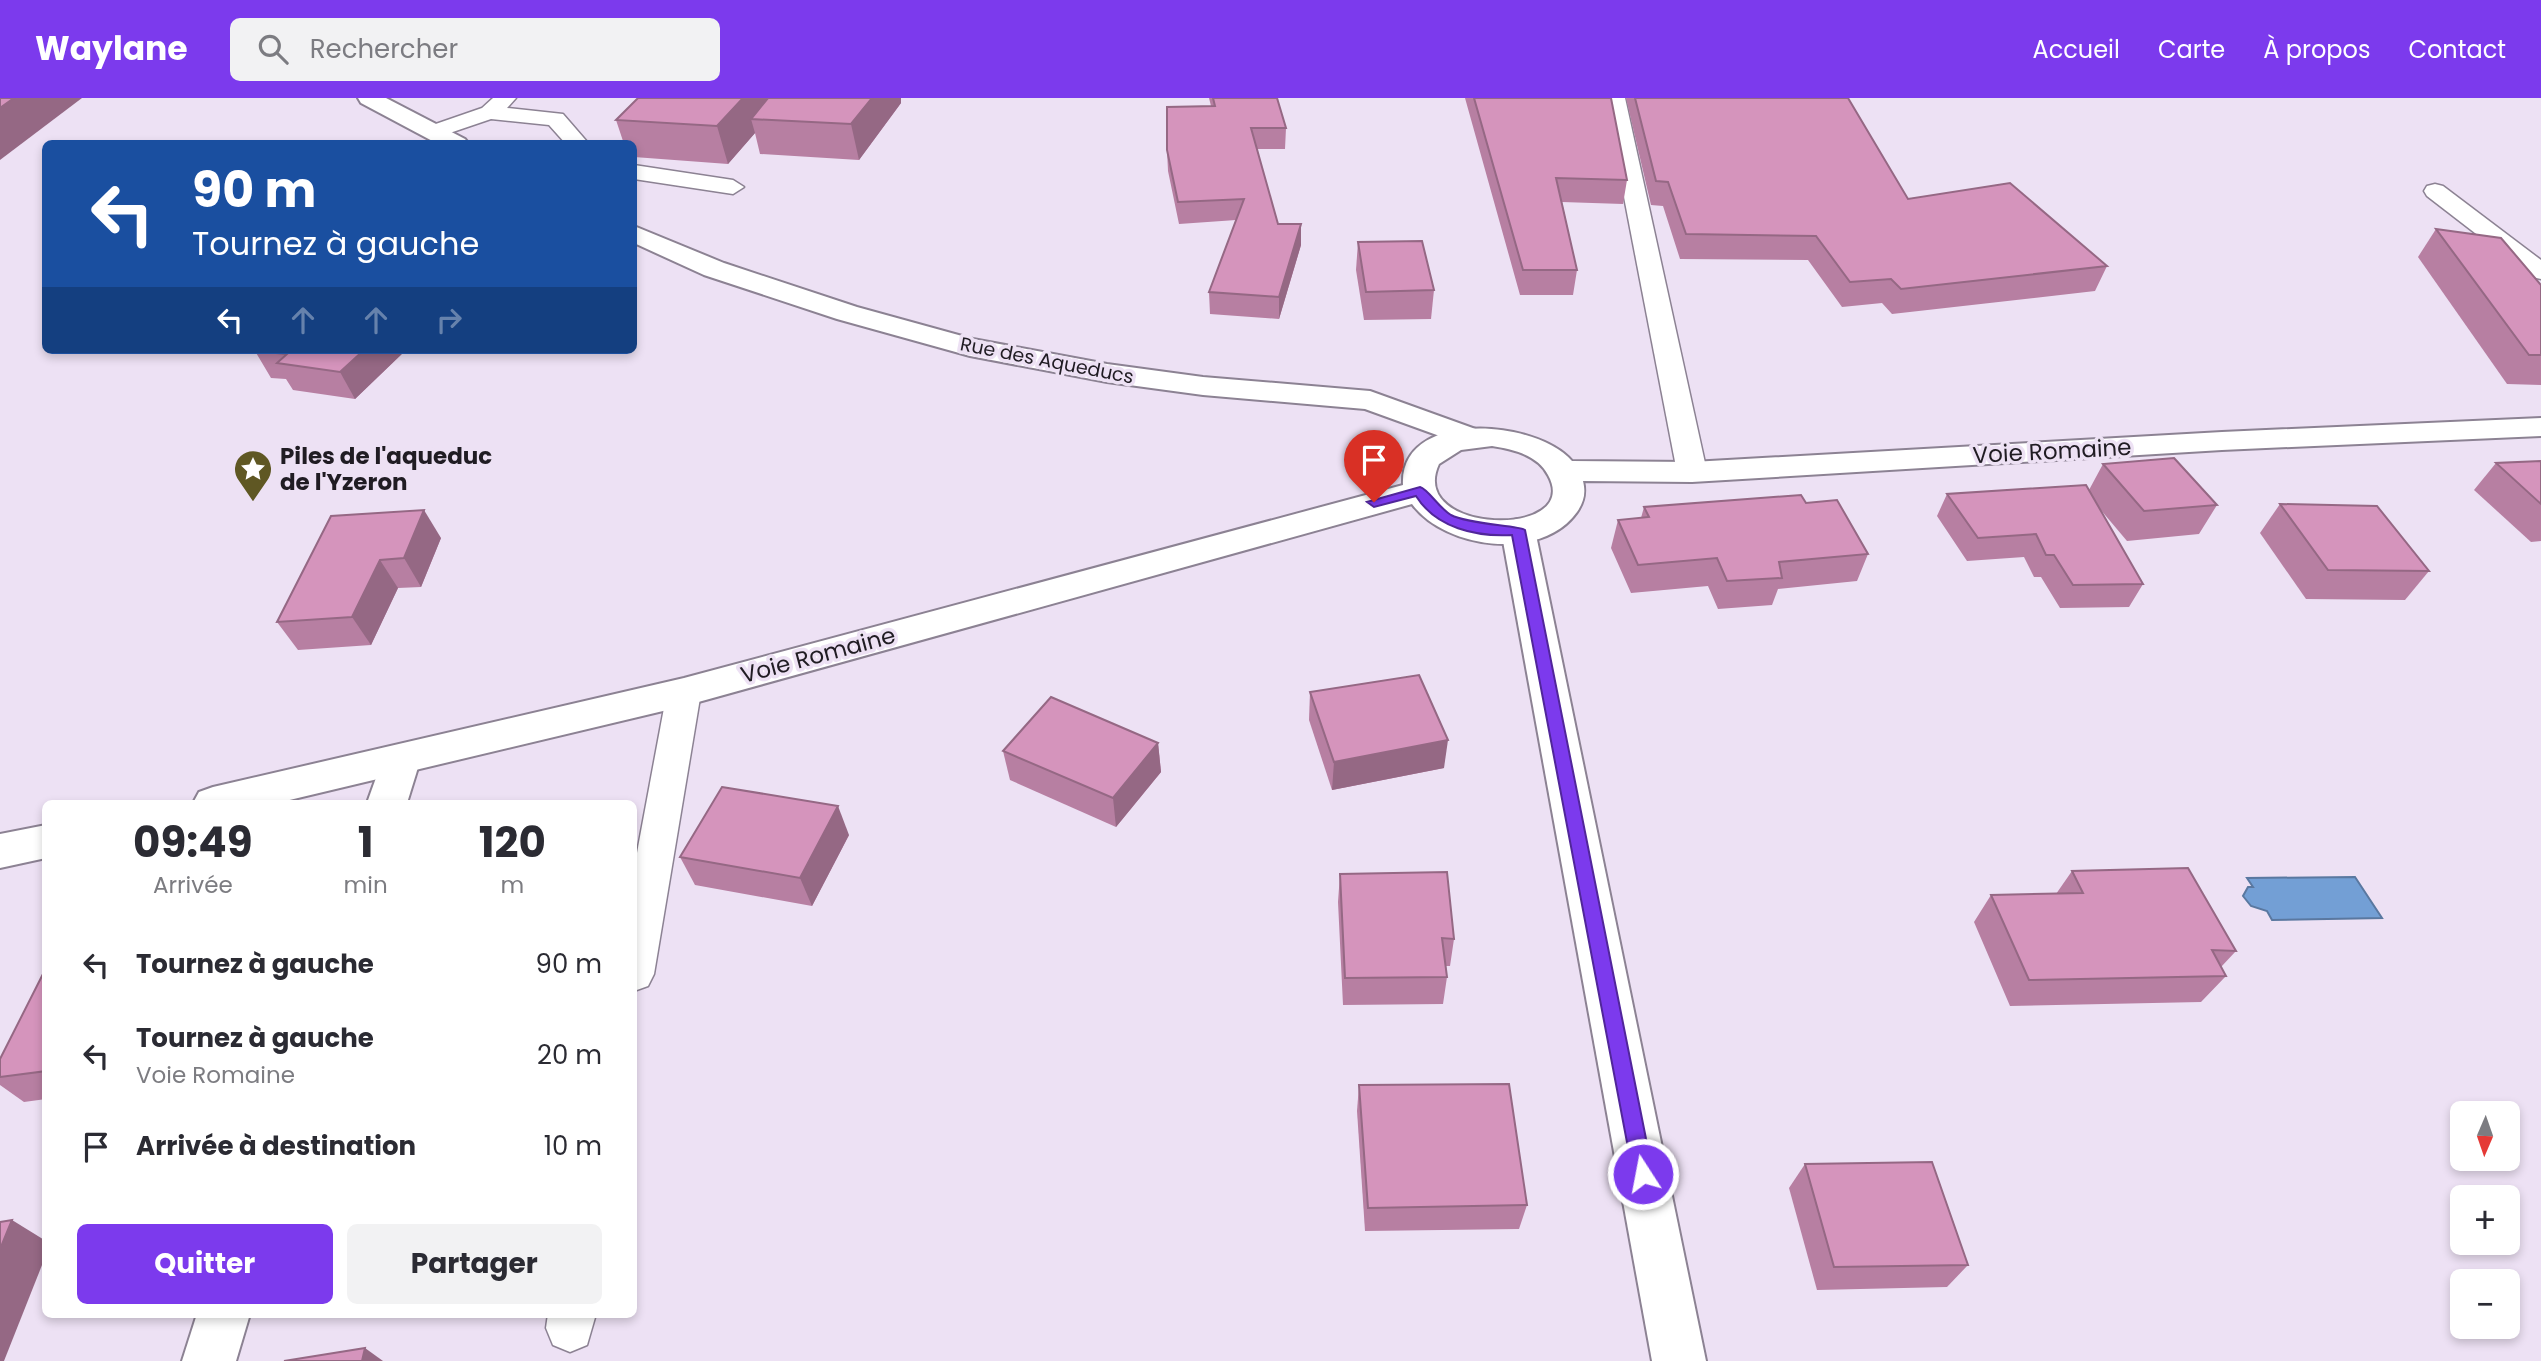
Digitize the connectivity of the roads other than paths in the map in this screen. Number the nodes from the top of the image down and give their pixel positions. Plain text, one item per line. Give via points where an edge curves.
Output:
1 (369, 98) edge
2 (506, 98) edge
3 (1615, 98) edge
4 (489, 112) junction
5 (435, 132) junction
6 (450, 140) edge
7 (574, 140) edge
8 (637, 172) edge
9 (733, 187) dead end
10 (2435, 191) dead end
11 (637, 235) edge
12 (2541, 272) edge
13 (2541, 427) edge
14 (1470, 438) junction
15 (1564, 471) junction
16 (1692, 472) junction
17 (1420, 491) junction
18 (1518, 530) junction
19 (684, 692) junction
20 (400, 761) junction
21 (226, 800) edge
22 (388, 800) edge
23 (42, 842) edge
24 (0, 851) edge
25 (637, 957) edge
26 (223, 1318) edge
27 (209, 1361) edge
28 (1679, 1361) edge

1 - 5 street
2 - 4 lane
3 - 16 lane
4 - 5 lane
4 - 7 lane via 555,119
5 - 6 street
8 - 9 lane
10 - 12 lane
11 - 14 street, Rue des Aqueducs via 714,269 970,347 1107,373 1370,400
13 - 16 street, Voie Romaine
14 - 15 street via 1492,437 1535,447
14 - 17 street via 1438,448 1427,457 1417,479
15 - 16 street, Voie Romaine
15 - 18 street via 1568,494 1557,514 1540,525
17 - 18 street via 1429,506 1468,527
17 - 19 street, Voie Romaine
18 - 28 street
19 - 20 street, Voie Romaine
19 - 25 lane
20 - 21 street, Voie Romaine
20 - 22 street
23 - 24 street
26 - 27 street

